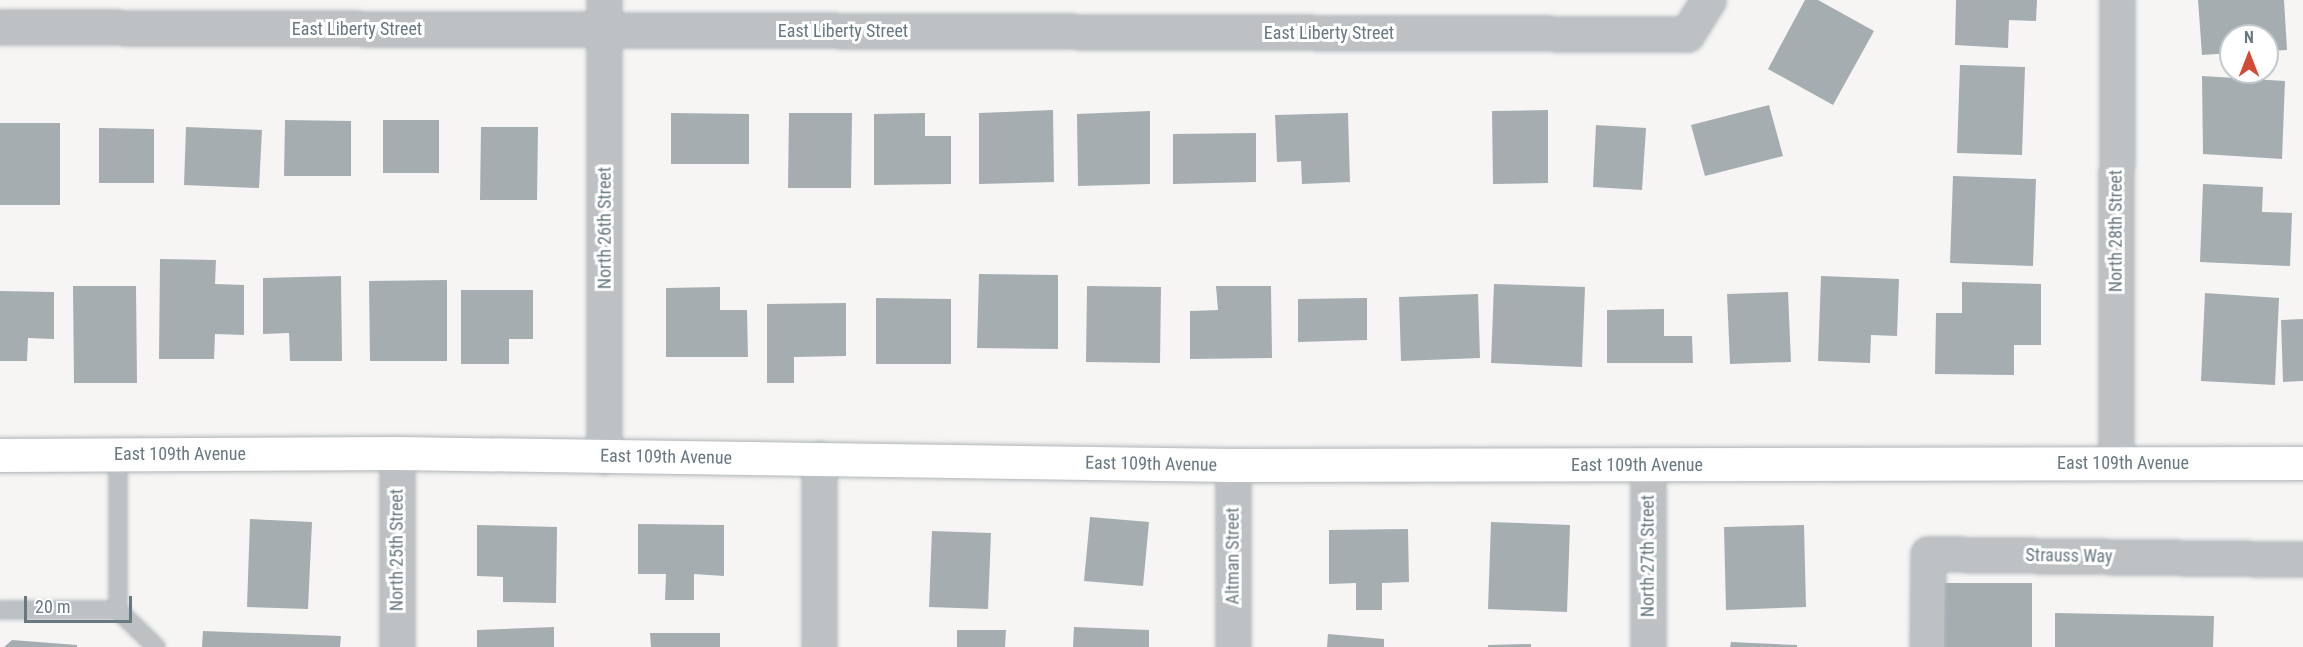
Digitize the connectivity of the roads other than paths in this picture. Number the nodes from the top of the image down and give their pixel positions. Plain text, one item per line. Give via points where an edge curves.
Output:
1 (1708, 0) edge
2 (2117, 0) edge
3 (605, 15) edge
4 (0, 27) edge
5 (397, 453) junction
6 (0, 455) edge
7 (118, 455) junction
8 (604, 457) junction
9 (819, 458) junction
10 (2116, 462) junction
11 (2303, 462) edge
12 (1233, 465) junction
13 (1648, 465) junction
14 (2303, 559) edge
15 (0, 610) edge
16 (118, 610) junction
17 (156, 647) edge
18 (397, 647) edge
19 (819, 647) edge
20 (1233, 647) edge
21 (1648, 647) edge
22 (1927, 647) edge

1 - 3 street, East Liberty Street via 1686,34
2 - 10 street, North 28th Street
3 - 4 street, East Liberty Street
3 - 8 street, North 26th Street
5 - 7 street, East 109th Avenue
5 - 8 street, East 109th Avenue
5 - 18 street, North 25th Street
6 - 7 street, East 109th Avenue
7 - 16 lane
8 - 9 street, East 109th Avenue
9 - 12 street, East 109th Avenue
9 - 19 street
10 - 11 street, East 109th Avenue
10 - 13 street, East 109th Avenue
12 - 13 street, East 109th Avenue
12 - 20 street, Altman Street
13 - 21 street, North 27th Street
14 - 22 street, Strauss Way via 1928,554
15 - 16 lane
16 - 17 lane

